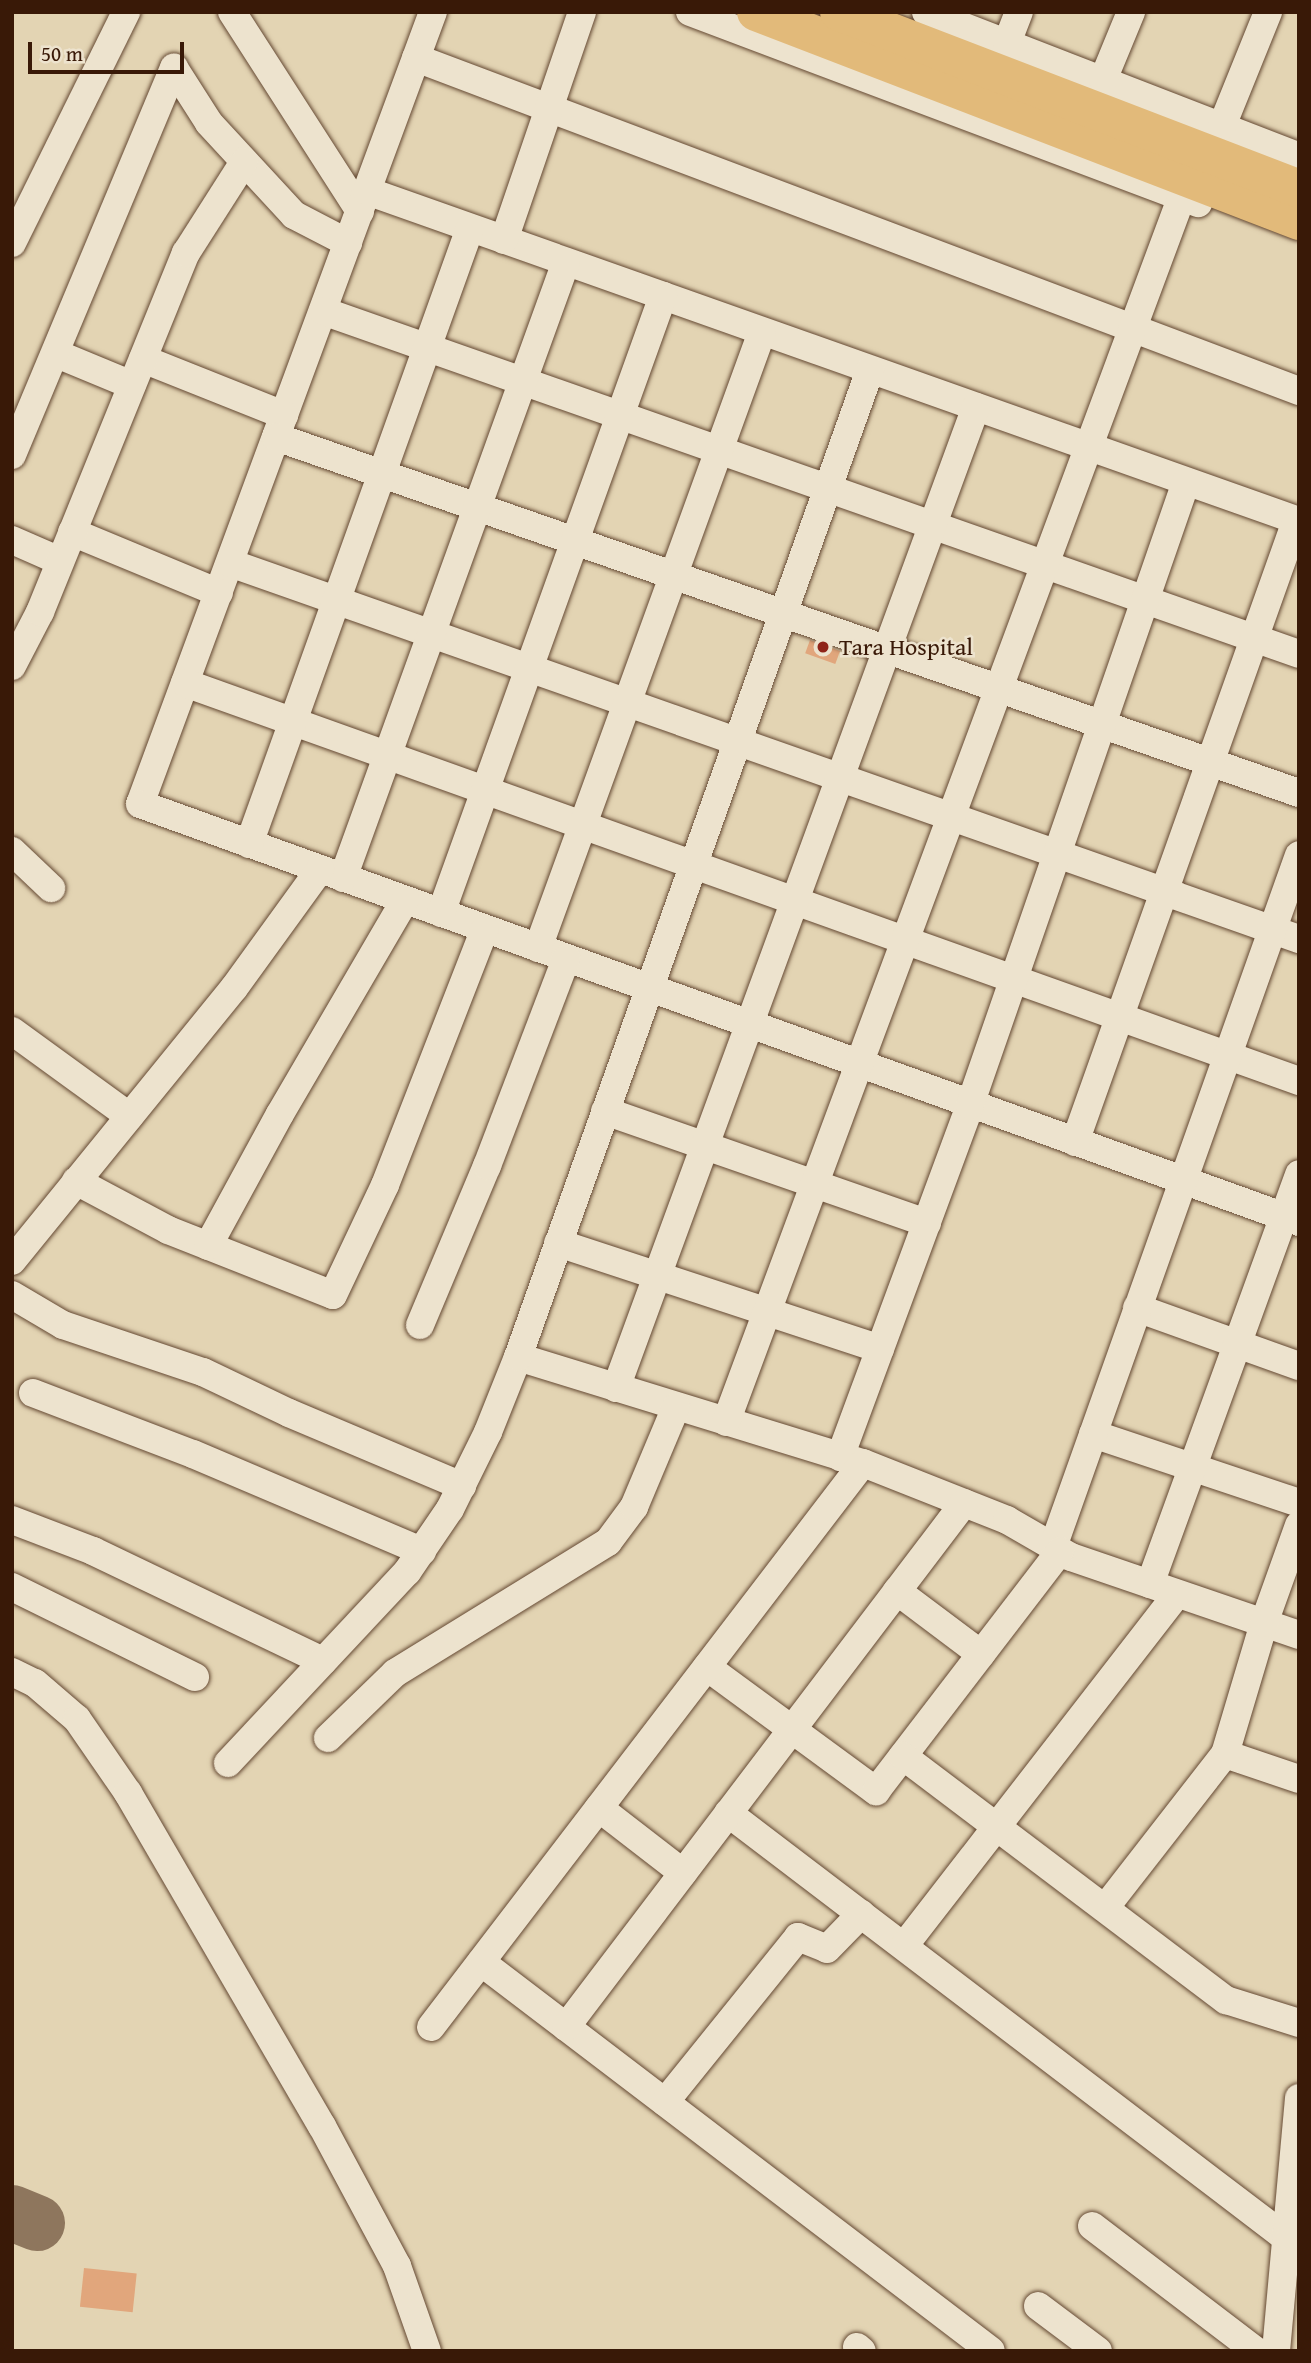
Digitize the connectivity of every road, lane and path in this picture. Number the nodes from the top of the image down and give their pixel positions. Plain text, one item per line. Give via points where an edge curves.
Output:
1 (127, 12) edge
2 (232, 12) edge
3 (433, 12) edge
4 (582, 12) edge
5 (690, 12) edge
6 (755, 12) edge
7 (839, 12) edge
8 (926, 12) edge
9 (1019, 12) edge
10 (1130, 12) edge
11 (1268, 12) edge
12 (1007, 43) junction
13 (416, 58) junction
14 (1103, 80) junction
15 (549, 108) junction
16 (1299, 157) edge
17 (243, 162) junction
18 (1199, 163) junction
19 (1299, 189) edge
20 (363, 201) junction
21 (1299, 221) edge
22 (470, 228) junction
23 (504, 240) junction
24 (1299, 241) edge
25 (12, 243) edge
26 (348, 243) junction
27 (566, 262) junction
28 (663, 296) junction
29 (323, 311) junction
30 (1132, 330) junction
31 (762, 332) junction
32 (427, 347) junction
33 (57, 354) junction
34 (143, 359) junction
35 (870, 370) junction
36 (523, 381) junction
37 (132, 385) junction
38 (1299, 391) edge
39 (976, 407) junction
40 (620, 415) junction
41 (280, 426) junction
42 (1088, 447) junction
43 (719, 450) junction
44 (12, 455) edge
45 (382, 474) junction
46 (1186, 482) junction
47 (828, 488) junction
48 (478, 507) junction
49 (1298, 521) edge
50 (933, 525) junction
51 (72, 532) junction
52 (12, 540) edge
53 (575, 541) junction
54 (60, 561) junction
55 (230, 563) junction
56 (1045, 564) junction
57 (673, 575) junction
58 (219, 593) junction
59 (336, 600) junction
60 (1145, 600) junction
61 (783, 613) junction
62 (432, 634) junction
63 (1254, 638) junction
64 (887, 650) junction
65 (1299, 654) edge
66 (12, 666) edge
67 (529, 668) junction
68 (185, 683) junction
69 (999, 689) junction
70 (627, 703) junction
71 (293, 721) junction
72 (1102, 725) junction
73 (737, 741) junction
74 (388, 755) junction
75 (1210, 762) junction
76 (840, 778) junction
77 (486, 790) junction
78 (1299, 793) edge
79 (951, 817) junction
80 (583, 825) junction
81 (249, 844) junction
82 (12, 851) edge
83 (1057, 854) junction
84 (1299, 855) edge
85 (693, 864) junction
86 (332, 874) junction
87 (51, 888) dead end
88 (1164, 891) junction
89 (795, 900) junction
90 (405, 901) junction
91 (442, 913) junction
92 (485, 929) junction
93 (1272, 929) junction
94 (1299, 939) edge
95 (905, 940) junction
96 (538, 948) junction
97 (566, 959) junction
98 (1014, 979) junction
99 (648, 989) junction
100 (1120, 1017) junction
101 (749, 1026) junction
102 (16, 1041) edge
103 (1227, 1055) junction
104 (859, 1065) junction
105 (1299, 1080) edge
106 (970, 1105) junction
107 (605, 1111) junction
108 (129, 1116) junction
109 (1075, 1143) junction
110 (705, 1146) junction
111 (1299, 1174) edge
112 (1181, 1180) junction
113 (76, 1181) junction
114 (815, 1184) junction
115 (1291, 1219) edge
116 (927, 1223) junction
117 (558, 1243) junction
118 (208, 1246) junction
119 (12, 1261) edge
120 (657, 1275) junction
121 (12, 1295) edge
122 (1137, 1308) junction
123 (767, 1311) junction
124 (420, 1325) dead end
125 (1237, 1344) junction
126 (880, 1349) junction
127 (518, 1357) junction
128 (1299, 1366) edge
129 (616, 1388) junction
130 (33, 1393) dead end
131 (676, 1407) junction
132 (726, 1422) junction
133 (1093, 1434) junction
134 (852, 1460) junction
135 (1192, 1467) junction
136 (462, 1486) junction
137 (964, 1503) junction
138 (1299, 1503) edge
139 (12, 1520) edge
140 (1299, 1525) edge
141 (1056, 1549) junction
142 (422, 1551) junction
143 (1150, 1584) junction
144 (12, 1587) edge
145 (897, 1591) junction
146 (1177, 1594) junction
147 (1264, 1623) junction
148 (1299, 1635) edge
149 (981, 1654) junction
150 (324, 1661) junction
151 (707, 1667) junction
152 (12, 1672) edge
153 (195, 1677) dead end
154 (792, 1730) junction
155 (328, 1738) dead end
156 (1225, 1754) junction
157 (903, 1755) junction
158 (228, 1763) dead end
159 (1299, 1779) edge
160 (599, 1808) junction
161 (728, 1813) junction
162 (997, 1826) junction
163 (683, 1873) junction
164 (1105, 1908) junction
165 (861, 1914) junction
166 (904, 1946) junction
167 (481, 1962) junction
168 (1299, 2022) edge
169 (566, 2026) junction
170 (431, 2027) dead end
171 (1299, 2098) edge
172 (665, 2102) junction
173 (1092, 2226) dead end
174 (1285, 2237) junction
175 (1038, 2306) dead end
176 (989, 2350) edge
177 (428, 2351) edge
178 (1098, 2351) edge
179 (1256, 2351) edge
180 (1276, 2351) edge

1 - 25 street
2 - 20 street
3 - 13 street
4 - 15 street
5 - 18 street
6 - 18 highway
7 - 18 highway
8 - 12 street
9 - 12 street
10 - 14 street
11 - 18 street
12 - 14 street
13 - 15 street
13 - 20 street
14 - 18 street
15 - 23 street
15 - 30 street
16 - 18 street
17 - 26 street via 294,215
17 - 33 street via 209,123 174,68
17 - 34 street via 186,253
18 - 19 highway
18 - 21 highway
18 - 24 street
18 - 30 street
20 - 22 street
20 - 26 street
22 - 23 street
22 - 32 street
23 - 27 street
26 - 29 street
27 - 28 street
27 - 36 street
28 - 31 street
28 - 40 street
29 - 32 street
29 - 41 street
30 - 38 street
30 - 42 street
31 - 35 street
31 - 43 street
32 - 36 street
32 - 45 street
33 - 37 street
33 - 44 street
34 - 37 street
34 - 41 street
35 - 39 street
35 - 47 street
36 - 40 street
36 - 48 street
37 - 51 street
39 - 42 street
39 - 50 street
40 - 43 street
40 - 53 street
41 - 45 street
41 - 55 street
42 - 46 street
42 - 56 street
43 - 47 street
43 - 57 street
45 - 48 street
45 - 59 street
46 - 49 street
46 - 60 street
47 - 50 street
47 - 61 street
48 - 53 street
48 - 62 street
49 - 63 street
50 - 56 street
50 - 64 street
51 - 54 street
51 - 58 street
52 - 54 street
53 - 57 street
53 - 67 street
54 - 66 street
55 - 58 street
55 - 59 street
56 - 60 street
56 - 69 street
57 - 61 street
57 - 70 street
58 - 68 street
59 - 62 street
59 - 71 street
60 - 63 street
60 - 72 street
61 - 64 street
61 - 73 street
62 - 67 street
62 - 74 street
63 - 65 street
63 - 75 street
64 - 69 street
64 - 76 street
67 - 70 street
67 - 77 street
68 - 71 street
68 - 81 street via 140,804
69 - 72 street
69 - 79 street
70 - 73 street
70 - 80 street
71 - 74 street
71 - 81 street
72 - 75 street
72 - 83 street
73 - 76 street
73 - 85 street
74 - 77 street
74 - 86 street
75 - 78 street
75 - 88 street
76 - 79 street
76 - 89 street
77 - 80 street
77 - 91 street
79 - 83 street
79 - 95 street
80 - 85 street
80 - 96 street
81 - 86 street
82 - 87 street
83 - 88 street
83 - 98 street
84 - 93 street
85 - 89 street
85 - 99 street
86 - 90 street
86 - 108 street
88 - 93 street
88 - 100 street
89 - 95 street
89 - 101 street
90 - 91 street
90 - 118 street
91 - 92 street
92 - 96 street
92 - 118 street via 386,1185 334,1295
93 - 94 street
93 - 103 street
95 - 98 street
95 - 104 street
96 - 97 street
97 - 99 street
97 - 124 street
98 - 100 street
98 - 106 street
99 - 101 street
99 - 107 street
100 - 103 street
100 - 109 street
101 - 104 street
101 - 110 street
102 - 108 street
103 - 105 street
103 - 112 street
104 - 106 street
104 - 114 street
106 - 109 street
106 - 116 street
107 - 110 street
107 - 117 street
108 - 113 street
109 - 112 street
110 - 114 street
110 - 120 street
111 - 115 street
112 - 115 street
112 - 122 street
113 - 118 street
113 - 119 street
114 - 116 street
114 - 123 street
115 - 125 street
116 - 126 street
117 - 120 street
117 - 127 street
120 - 123 street
120 - 129 street
121 - 136 street via 63,1325 203,1372
122 - 125 street
122 - 133 street
123 - 126 street
123 - 132 street
125 - 128 street
125 - 135 street
126 - 134 street
127 - 129 street
127 - 136 street
129 - 131 street
130 - 142 street via 193,1454
131 - 132 street
131 - 155 street via 634,1507 608,1542 395,1673
132 - 134 street
133 - 135 street
133 - 141 street
134 - 137 street
134 - 151 street
135 - 138 street
135 - 143 street
136 - 142 street
137 - 141 street via 1007,1520
137 - 145 street
139 - 150 street via 93,1551
140 - 147 street
141 - 143 street
141 - 149 street
142 - 150 street
143 - 146 street
144 - 153 street
145 - 149 street
145 - 154 street
146 - 147 street
146 - 162 street
147 - 148 street
147 - 156 street
149 - 157 street
150 - 158 street
151 - 154 street
151 - 160 street
152 - 177 street via 35,1682 77,1719 128,1793 385,2242
154 - 157 street via 876,1791
154 - 161 street
156 - 159 street
156 - 164 street
157 - 162 street
160 - 163 street
160 - 167 street
161 - 163 street
161 - 165 street
162 - 164 street
162 - 166 street
163 - 169 street
164 - 168 street via 1226,2000
165 - 166 street
165 - 172 street via 827,1949 798,1937
166 - 174 street
167 - 169 street
167 - 170 street
169 - 172 street
171 - 174 street
172 - 176 street
173 - 179 street
174 - 180 street
175 - 178 street

